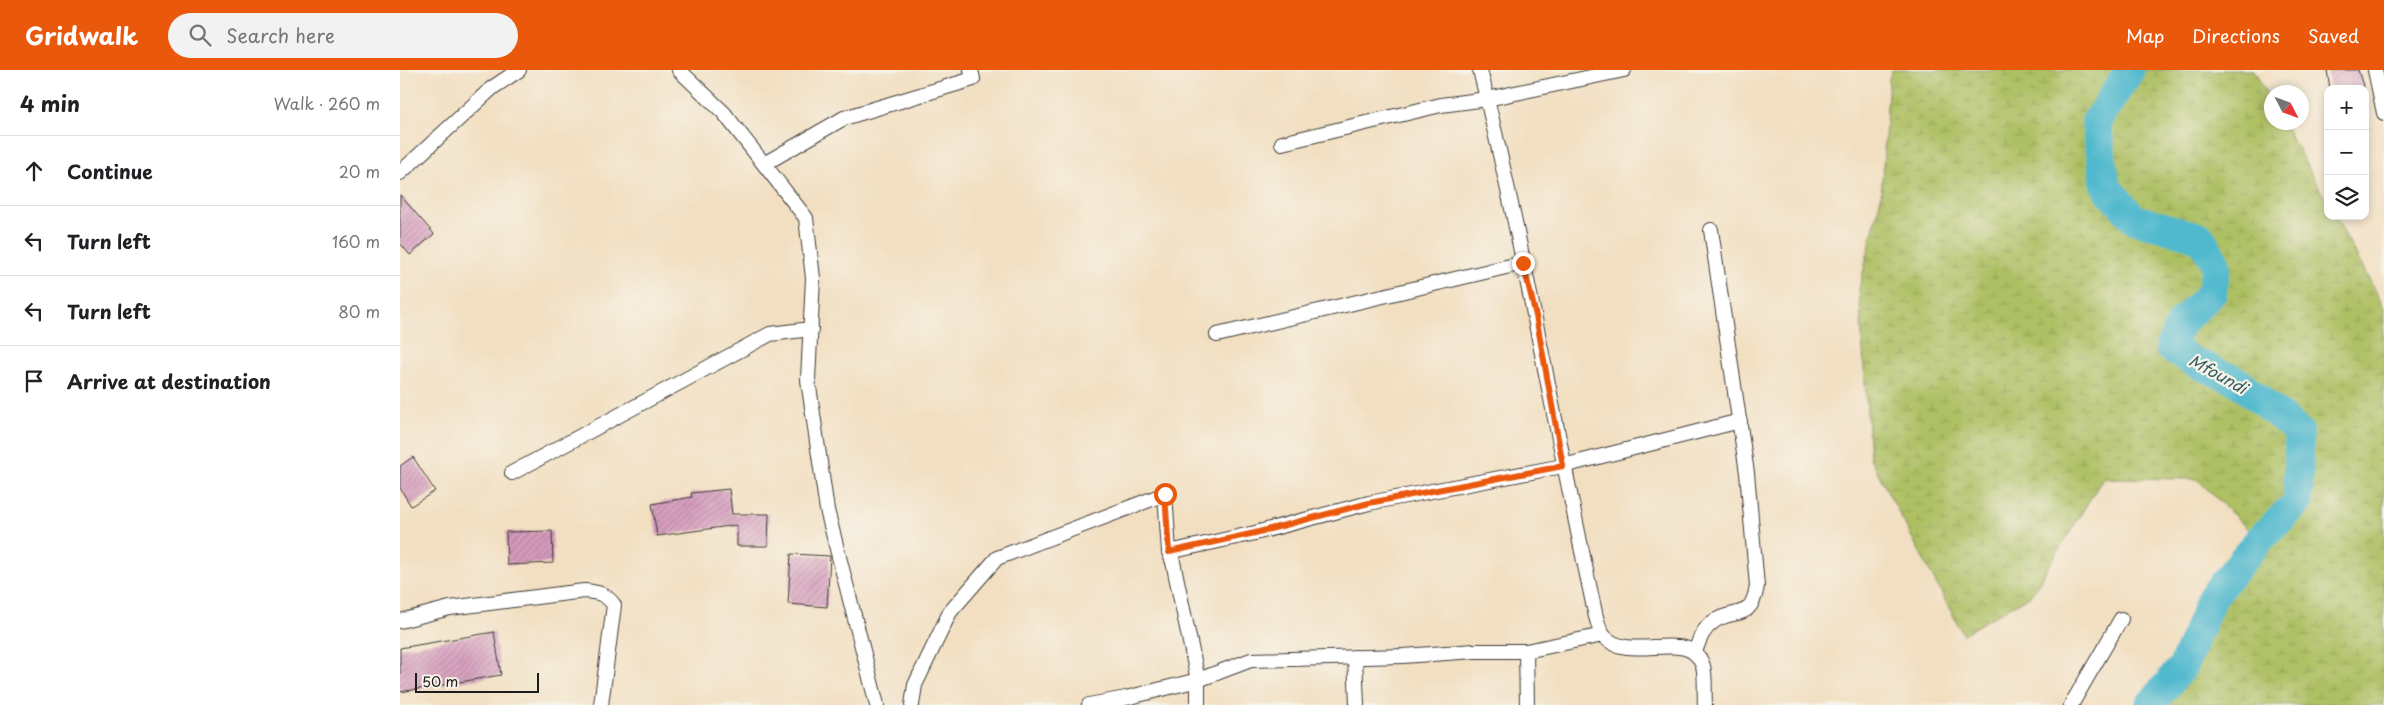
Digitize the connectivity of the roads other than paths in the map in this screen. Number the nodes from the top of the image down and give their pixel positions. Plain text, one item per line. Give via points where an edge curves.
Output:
1 (519, 70) edge
2 (679, 70) edge
3 (971, 70) edge
4 (1480, 70) edge
5 (1624, 70) edge
6 (2375, 70) edge
7 (1487, 99) junction
8 (2384, 113) edge
9 (1282, 143) dead end
10 (764, 164) junction
11 (400, 173) edge
12 (1711, 230) dead end
13 (1523, 263) junction
14 (810, 329) junction
15 (1217, 335) dead end
16 (1740, 421) junction
17 (1563, 466) junction
18 (512, 473) dead end
19 (1169, 552) junction
20 (2122, 619) dead end
21 (400, 621) edge
22 (1602, 635) junction
23 (1526, 651) junction
24 (1694, 652) junction
25 (1355, 656) junction
26 (1198, 680) junction
27 (600, 705) edge
28 (877, 705) edge
29 (912, 705) edge
30 (1089, 705) edge
31 (1198, 705) edge
32 (1357, 705) edge
33 (1528, 705) edge
34 (1705, 705) edge
35 (2071, 705) edge

1 - 11 street via 492,88
2 - 10 street via 724,113
3 - 10 street via 973,79 844,118
4 - 7 street
5 - 7 street
6 - 8 street
7 - 9 street via 1441,105
7 - 13 street
10 - 14 street via 806,218 813,278
12 - 16 street
13 - 15 street
13 - 17 street via 1536,316
14 - 18 street via 770,334
14 - 28 street via 808,380 827,510
16 - 17 street
16 - 24 street via 1757,577 1755,601 1745,611 1714,621 1702,632
17 - 19 street via 1369,503
17 - 22 street
19 - 26 street
19 - 29 street via 1165,494 997,558 950,612 915,685
20 - 35 street
21 - 27 street via 450,608 575,592 597,592 608,596 614,606
22 - 23 street
22 - 24 street via 1620,647 1684,646
23 - 25 street
23 - 33 street
24 - 34 street via 1703,666
25 - 26 street via 1251,660
25 - 32 street
26 - 30 street
26 - 31 street

